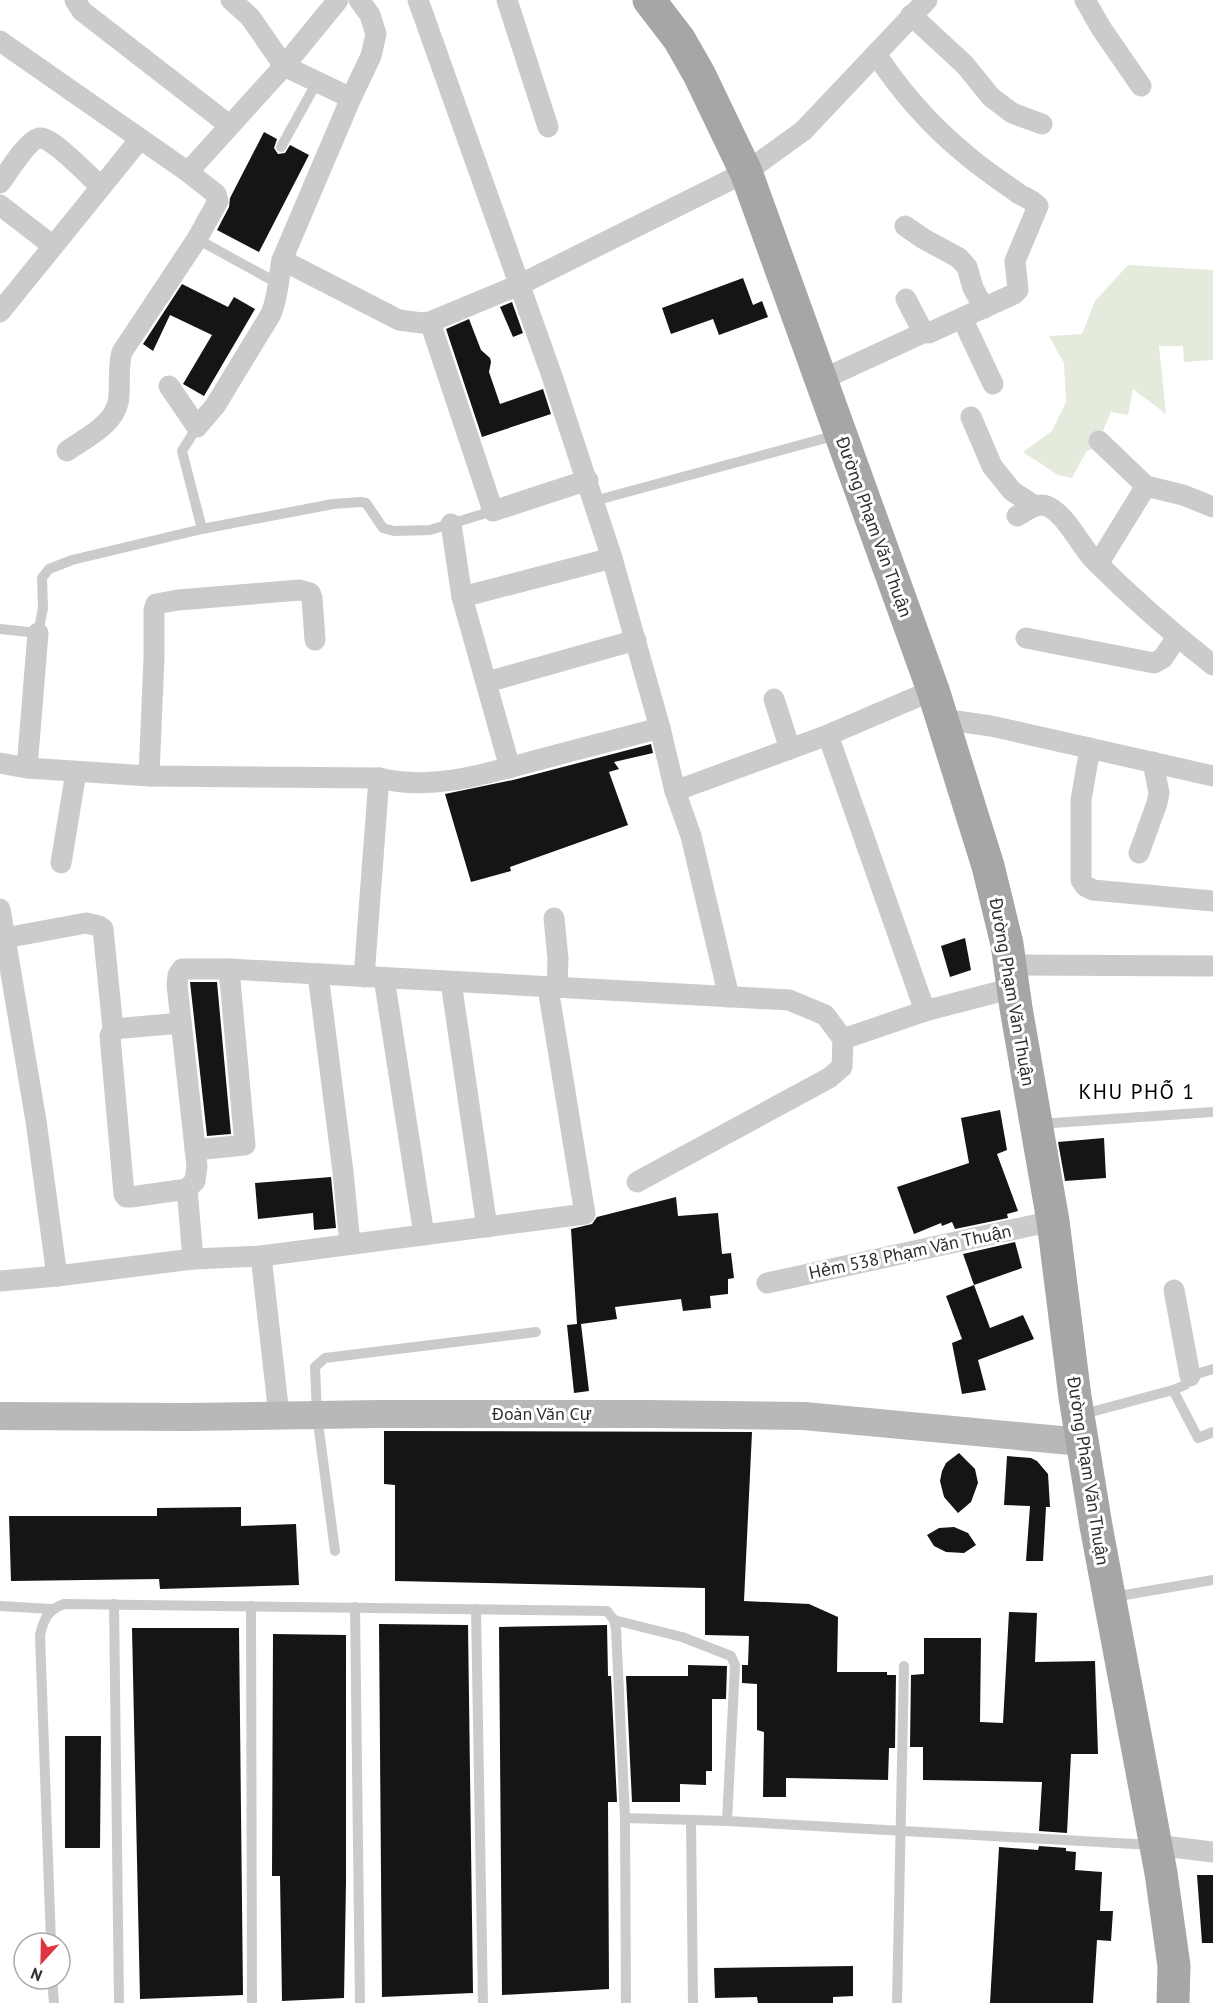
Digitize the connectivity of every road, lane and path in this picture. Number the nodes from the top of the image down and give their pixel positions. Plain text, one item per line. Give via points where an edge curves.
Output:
1 (75, 0) edge
2 (231, 0) edge
3 (338, 0) edge
4 (359, 0) edge
5 (418, 0) edge
6 (507, 0) edge
7 (649, 0) edge
8 (927, 0) edge
9 (1085, 0) edge
10 (911, 15) junction
11 (0, 41) edge
12 (876, 54) junction
13 (284, 66) junction
14 (317, 82) junction
15 (1141, 86) dead end
16 (351, 98) junction
17 (1042, 124) dead end
18 (229, 125) junction
19 (548, 127) dead end
20 (140, 139) junction
21 (281, 147) dead end
22 (188, 172) junction
23 (746, 172) junction
24 (0, 183) edge
25 (101, 187) junction
26 (0, 205) edge
27 (905, 226) dead end
28 (197, 238) junction
29 (53, 246) junction
30 (282, 260) junction
31 (279, 284) junction
32 (519, 285) junction
33 (906, 299) dead end
34 (984, 308) junction
35 (0, 312) edge
36 (962, 318) junction
37 (430, 322) junction
38 (925, 332) junction
39 (821, 380) junction
40 (993, 384) dead end
41 (169, 386) dead end
42 (970, 417) dead end
43 (197, 427) junction
44 (841, 434) junction
45 (1099, 441) dead end
46 (67, 451) dead end
47 (588, 480) junction
48 (1146, 486) junction
49 (594, 501) junction
50 (1213, 507) edge
51 (493, 511) junction
52 (451, 525) junction
53 (202, 529) junction
54 (612, 558) junction
55 (1098, 564) junction
56 (462, 597) junction
57 (0, 629) edge
58 (38, 633) junction
59 (1177, 637) junction
60 (1026, 638) dead end
61 (315, 640) dead end
62 (636, 640) junction
63 (1213, 665) edge
64 (487, 682) junction
65 (774, 699) dead end
66 (938, 704) junction
67 (660, 728) junction
68 (828, 735) junction
69 (1090, 748) junction
70 (790, 749) junction
71 (1153, 762) junction
72 (0, 763) edge
73 (27, 768) junction
74 (510, 768) junction
75 (76, 772) junction
76 (149, 776) junction
77 (1213, 776) edge
78 (379, 778) junction
79 (675, 791) junction
80 (1140, 853) dead end
81 (61, 863) dead end
82 (1213, 901) edge
83 (0, 909) edge
84 (554, 918) dead end
85 (5, 938) junction
86 (1213, 966) edge
87 (229, 969) junction
88 (318, 974) junction
89 (374, 977) junction
90 (1011, 977) junction
91 (451, 982) junction
92 (552, 988) junction
93 (729, 997) junction
94 (925, 1011) junction
95 (181, 1023) junction
96 (113, 1029) junction
97 (843, 1039) junction
98 (1213, 1112) edge
99 (1036, 1125) junction
100 (195, 1150) junction
101 (637, 1182) dead end
102 (187, 1189) junction
103 (1053, 1221) junction
104 (488, 1227) junction
105 (424, 1235) junction
106 (350, 1244) junction
107 (261, 1256) junction
108 (193, 1259) junction
109 (57, 1276) junction
110 (0, 1281) edge
111 (767, 1283) dead end
112 (1174, 1290) dead end
113 (536, 1332) dead end
114 (1213, 1369) edge
115 (1190, 1376) junction
116 (1173, 1390) junction
117 (279, 1415) junction
118 (317, 1415) junction
119 (0, 1416) edge
120 (1081, 1429) junction
121 (1213, 1432) edge
122 (335, 1551) dead end
123 (1213, 1580) edge
124 (1110, 1598) junction
125 (114, 1604) junction
126 (0, 1606) edge
127 (251, 1606) junction
128 (355, 1607) junction
129 (52, 1609) junction
130 (476, 1609) junction
131 (614, 1620) junction
132 (904, 1666) dead end
133 (625, 1818) junction
134 (691, 1821) junction
135 (727, 1821) junction
136 (900, 1832) junction
137 (1156, 1845) junction
138 (1213, 1852) edge
139 (51, 1931) edge
140 (119, 2003) edge
141 (252, 2003) edge
142 (360, 2003) edge
143 (483, 2003) edge
144 (626, 2003) edge
145 (693, 2003) edge
146 (897, 2003) edge
147 (1173, 2003) edge

1 - 18 street via 82,11
2 - 13 street via 250,17
3 - 13 street
4 - 16 street via 376,33 371,56
5 - 32 street
6 - 19 street
7 - 23 main road, Đường Phạm Văn Thuận via 679,39 699,74
8 - 10 street
9 - 15 street
10 - 12 street
10 - 17 street via 965,65 991,97 1012,113
11 - 20 street
12 - 23 street via 803,131
12 - 34 street via 922,116 964,154 1038,206 1015,261 1018,290
13 - 14 street
13 - 18 street
14 - 16 street
14 - 21 lane
16 - 30 street
18 - 22 street
20 - 22 street
20 - 25 street
22 - 28 street via 219,198
23 - 32 street
23 - 39 main road, Đường Phạm Văn Thuận
24 - 25 street via 26,148 42,138 53,143
25 - 29 street
26 - 29 street
27 - 34 street via 959,258 967,267
28 - 31 lane
28 - 46 street via 122,352 118,404 113,414 106,424
29 - 35 street
30 - 31 street
30 - 37 street via 399,320
31 - 43 street via 271,314 210,414
32 - 37 street
32 - 47 street
33 - 38 street
34 - 36 street
36 - 38 street
36 - 40 street
37 - 51 street
38 - 39 street
39 - 44 main road, Đường Phạm Văn Thuận
41 - 43 street
42 - 55 street via 992,466 1026,511 1043,504 1050,507
43 - 53 lane via 183,447 182,456
44 - 49 lane
44 - 66 main road, Đường Phạm Văn Thuận
45 - 48 street
47 - 49 street
47 - 51 street
48 - 50 street
48 - 55 street
49 - 54 street
51 - 52 lane
52 - 53 lane via 389,531 361,502
52 - 56 street
53 - 58 lane via 49,569 42,578 43,608
54 - 56 street
54 - 62 street
55 - 59 street
56 - 64 street
57 - 58 lane
58 - 73 street
59 - 60 street via 1163,658 1154,663
59 - 63 street
61 - 76 street via 312,598 300,590 156,604
62 - 64 street
62 - 67 street
64 - 74 street
65 - 70 street
66 - 68 street
66 - 69 street via 991,726
66 - 90 main road, Đường Phạm Văn Thuận via 988,866
67 - 74 street
67 - 79 street
68 - 70 street
68 - 94 street
69 - 71 street
69 - 82 street via 1081,800 1081,880 1085,886 1093,890
70 - 79 street
71 - 77 street
71 - 80 street via 1159,793
72 - 73 street
73 - 75 street
74 - 78 street via 417,783
75 - 76 street
75 - 81 street
76 - 78 street
78 - 89 street
79 - 93 street via 691,836
83 - 85 street
84 - 92 street via 558,959
85 - 96 street via 86,923 103,929
85 - 109 street
86 - 90 street
87 - 88 street
87 - 95 street via 190,968 179,972
87 - 100 street via 245,1145
88 - 89 street
88 - 106 street
89 - 91 street
89 - 105 street
90 - 94 street
90 - 99 main road, Đường Phạm Văn Thuận
91 - 92 street
91 - 104 street
92 - 93 street
92 - 104 street via 585,1214
93 - 97 street via 789,1000 825,1016
94 - 97 street
95 - 96 street
95 - 100 street
96 - 102 street via 110,1047 124,1194 131,1197
97 - 101 street via 842,1067 829,1078
98 - 99 lane
99 - 103 main road, Đường Phạm Văn Thuận
100 - 102 street via 196,1177
102 - 108 street
103 - 111 street, Hẻm 538 Phạm Văn Thuận
103 - 120 main road, Đường Phạm Văn Thuận
104 - 105 street
105 - 106 street
106 - 107 street
107 - 108 street
107 - 117 street
108 - 109 street
109 - 110 street
112 - 115 street
113 - 118 lane via 325,1358 315,1367
114 - 115 lane
115 - 116 lane via 1185,1385
116 - 120 lane
116 - 121 lane via 1198,1438
117 - 118 street, Đoàn Văn Cự
117 - 119 street, Đoàn Văn Cự
118 - 120 street, Đoàn Văn Cự via 804,1416
118 - 122 lane
120 - 124 main road, Đường Phạm Văn Thuận
123 - 124 lane
124 - 137 main road, Đường Phạm Văn Thuận
125 - 127 lane
125 - 129 lane via 64,1604
125 - 140 lane
126 - 129 lane
127 - 128 lane
127 - 141 lane
128 - 130 lane
128 - 142 lane
129 - 139 lane via 44,1618 40,1635
130 - 131 lane via 607,1611
130 - 143 lane
131 - 133 lane
131 - 135 lane via 681,1637 731,1656 735,1665
132 - 136 lane
133 - 134 lane
133 - 144 lane
134 - 135 lane
134 - 145 lane
135 - 136 lane
136 - 137 lane
136 - 146 lane
137 - 138 street
137 - 147 main road, Đường Phạm Văn Thuận via 1174,1966

